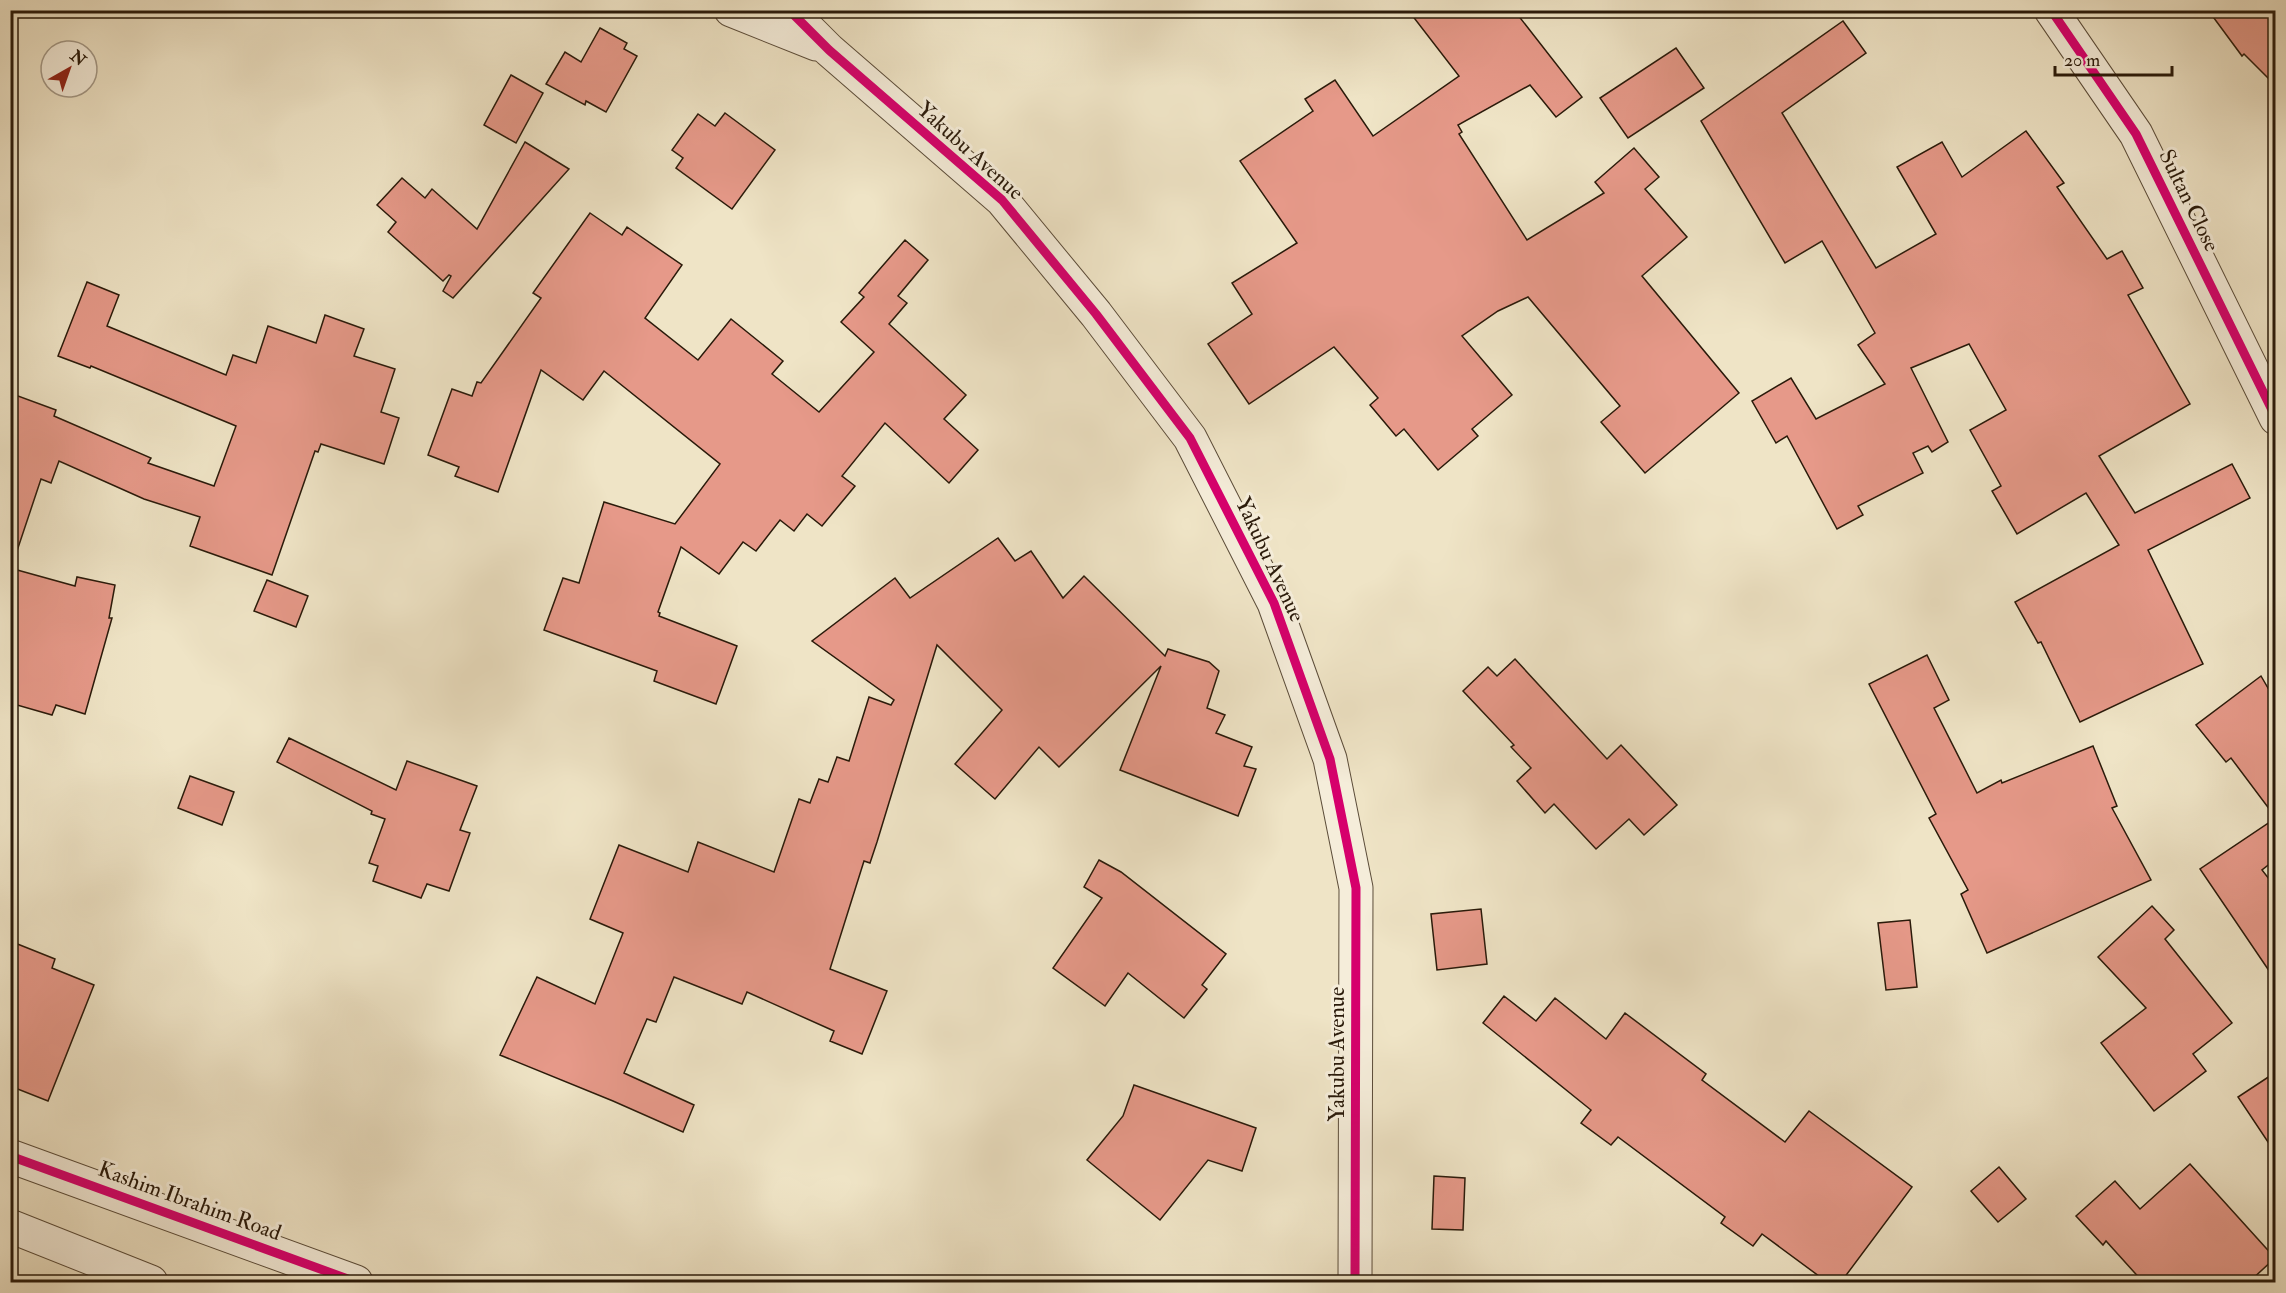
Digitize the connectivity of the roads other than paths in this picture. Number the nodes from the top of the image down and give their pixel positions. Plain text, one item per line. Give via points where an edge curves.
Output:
1 (731, 10) edge
2 (789, 10) edge
3 (2051, 10) edge
4 (830, 50) junction
5 (2276, 418) edge
6 (10, 1156) edge
7 (10, 1226) edge
8 (151, 1282) edge
9 (356, 1282) edge
10 (1355, 1282) edge

1 - 4 street
2 - 4 street, Yakubu Avenue
3 - 5 street, Sultan Close via 2136,134
4 - 10 street, Yakubu Avenue via 1002,200 1096,314 1190,438 1274,603 1330,759 1356,888
6 - 9 street, Kashim Ibrahim Road
7 - 8 street

